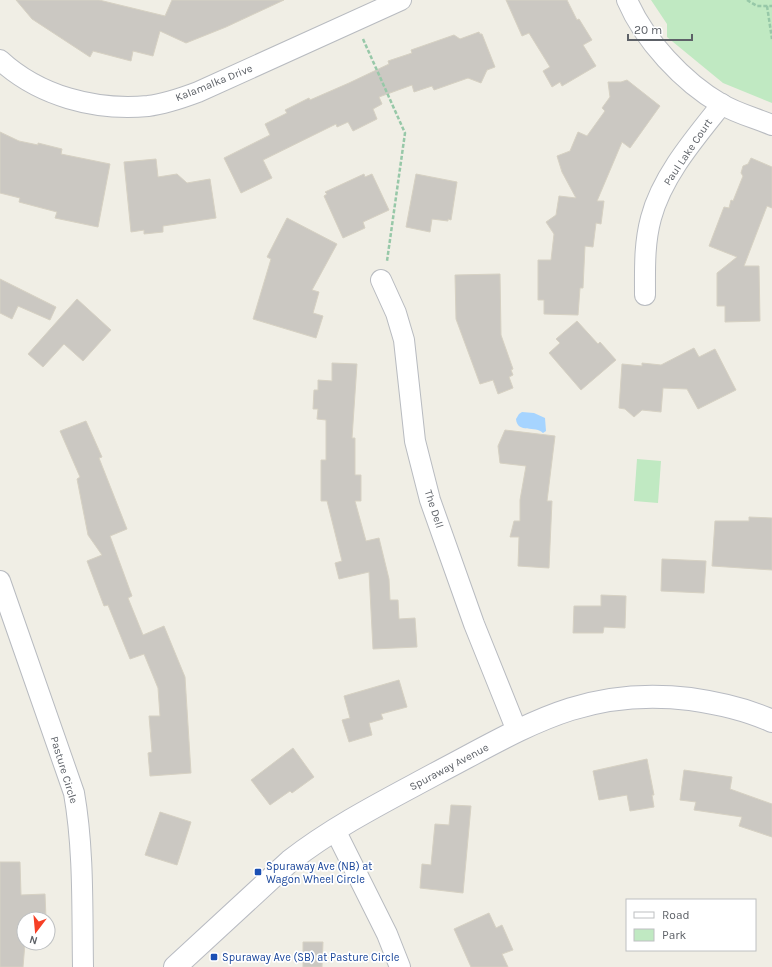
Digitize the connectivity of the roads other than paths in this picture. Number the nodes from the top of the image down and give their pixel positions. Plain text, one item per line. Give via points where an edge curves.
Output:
1 (401, 0) edge
2 (626, 0) edge
3 (0, 60) edge
4 (722, 104) junction
5 (772, 125) edge
6 (381, 280) road end
7 (645, 295) dead end
8 (0, 580) edge
9 (772, 721) edge
10 (518, 730) junction
11 (335, 830) junction
12 (83, 967) edge
13 (175, 967) edge
14 (400, 967) edge

1 - 3 street, Kalamalka Drive via 198,92 149,106 108,107 74,100 33,84
2 - 4 street via 640,26 673,65 704,94
4 - 5 street
4 - 7 street, Paul Lake Court via 680,160 655,206 646,243
6 - 10 street, The Dell via 396,313 404,340 415,442 430,500 474,624
8 - 12 street, Pasture Circle via 74,793 81,853
9 - 10 street, Spuraway Avenue via 720,704 675,698 633,697 573,707
10 - 11 street, Spuraway Avenue via 354,817
11 - 13 street, Spuraway Avenue via 290,861
11 - 14 street via 387,934

